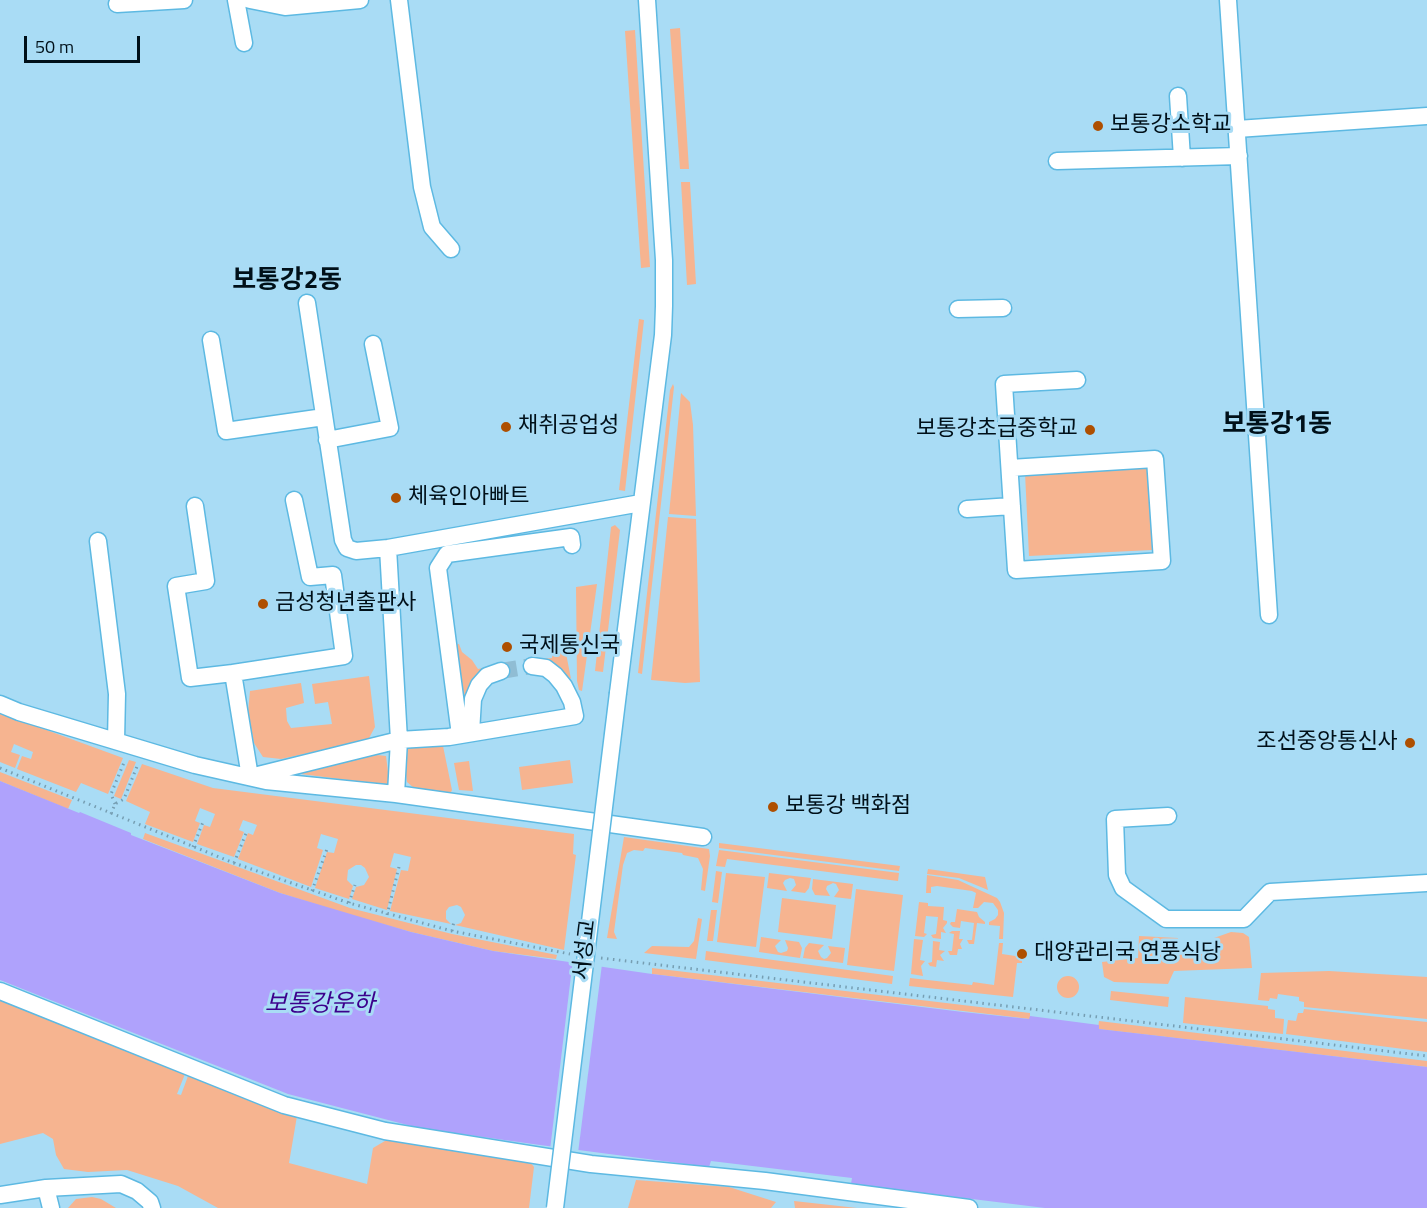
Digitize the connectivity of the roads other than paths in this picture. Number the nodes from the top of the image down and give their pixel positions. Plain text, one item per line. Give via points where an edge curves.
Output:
1 (184, 0) edge
2 (236, 0) edge
3 (250, 0) edge
4 (360, 0) edge
5 (399, 0) edge
6 (647, 0) edge
7 (1228, 0) edge
8 (117, 4) dead end
9 (244, 43) dead end
10 (1178, 96) dead end
11 (1427, 116) edge
12 (1237, 129) junction
13 (1239, 156) junction
14 (1182, 158) junction
15 (1057, 161) dead end
16 (451, 249) dead end
17 (307, 303) dead end
18 (958, 309) dead end
19 (1004, 309) dead end
20 (211, 340) dead end
21 (373, 344) dead end
22 (1077, 380) dead end
23 (324, 417) junction
24 (327, 440) junction
25 (1010, 468) junction
26 (294, 500) dead end
27 (641, 503) junction
28 (195, 506) dead end
29 (1012, 506) junction
30 (967, 509) dead end
31 (98, 541) dead end
32 (572, 544) dead end
33 (388, 548) junction
34 (1269, 615) dead end
35 (532, 666) tunnel mouth
36 (501, 671) tunnel mouth
37 (233, 673) junction
38 (0, 704) edge
39 (466, 734) junction
40 (399, 740) junction
41 (116, 741) junction
42 (249, 777) junction
43 (396, 795) junction
44 (1168, 816) dead end
45 (703, 837) dead end
46 (1427, 883) edge
47 (0, 991) edge
48 (46, 1188) junction
49 (7, 1193) edge
50 (5, 1208) edge
51 (51, 1208) edge
52 (152, 1208) edge
53 (555, 1208) edge
54 (969, 1208) edge

1 - 8 street
2 - 9 street
3 - 4 street via 285,7
5 - 16 street via 422,187 432,227
6 - 27 street, 서성교 via 664,306
7 - 12 street
10 - 14 street
11 - 12 street
12 - 13 street
13 - 14 street
13 - 34 street
14 - 15 street
17 - 23 street
18 - 19 street
20 - 23 street via 226,431
21 - 24 street via 390,428
22 - 25 street via 1004,384
23 - 24 street
24 - 33 street via 347,548
25 - 29 street
25 - 29 street via 1155,459 1162,561 1016,570
26 - 37 street via 310,577 333,576 344,656
27 - 33 street
27 - 53 street, 서성교, bridge
28 - 37 street via 206,581 176,586 190,678
29 - 30 street
31 - 41 street via 117,694
32 - 39 street via 571,537 447,554 438,568
33 - 40 street
35 - 39 street via 546,668 555,675 572,702 575,716
36 - 39 street via 479,684
37 - 42 street
38 - 41 street
39 - 40 street
40 - 42 street
40 - 43 street
41 - 42 street
42 - 43 street
43 - 45 street
44 - 46 street via 1115,819 1117,875 1123,888 1166,919 1244,919 1270,892
47 - 54 street via 285,1105 385,1131 591,1164 765,1181
48 - 49 street
48 - 51 street
48 - 52 street via 121,1184 137,1191
49 - 50 street

